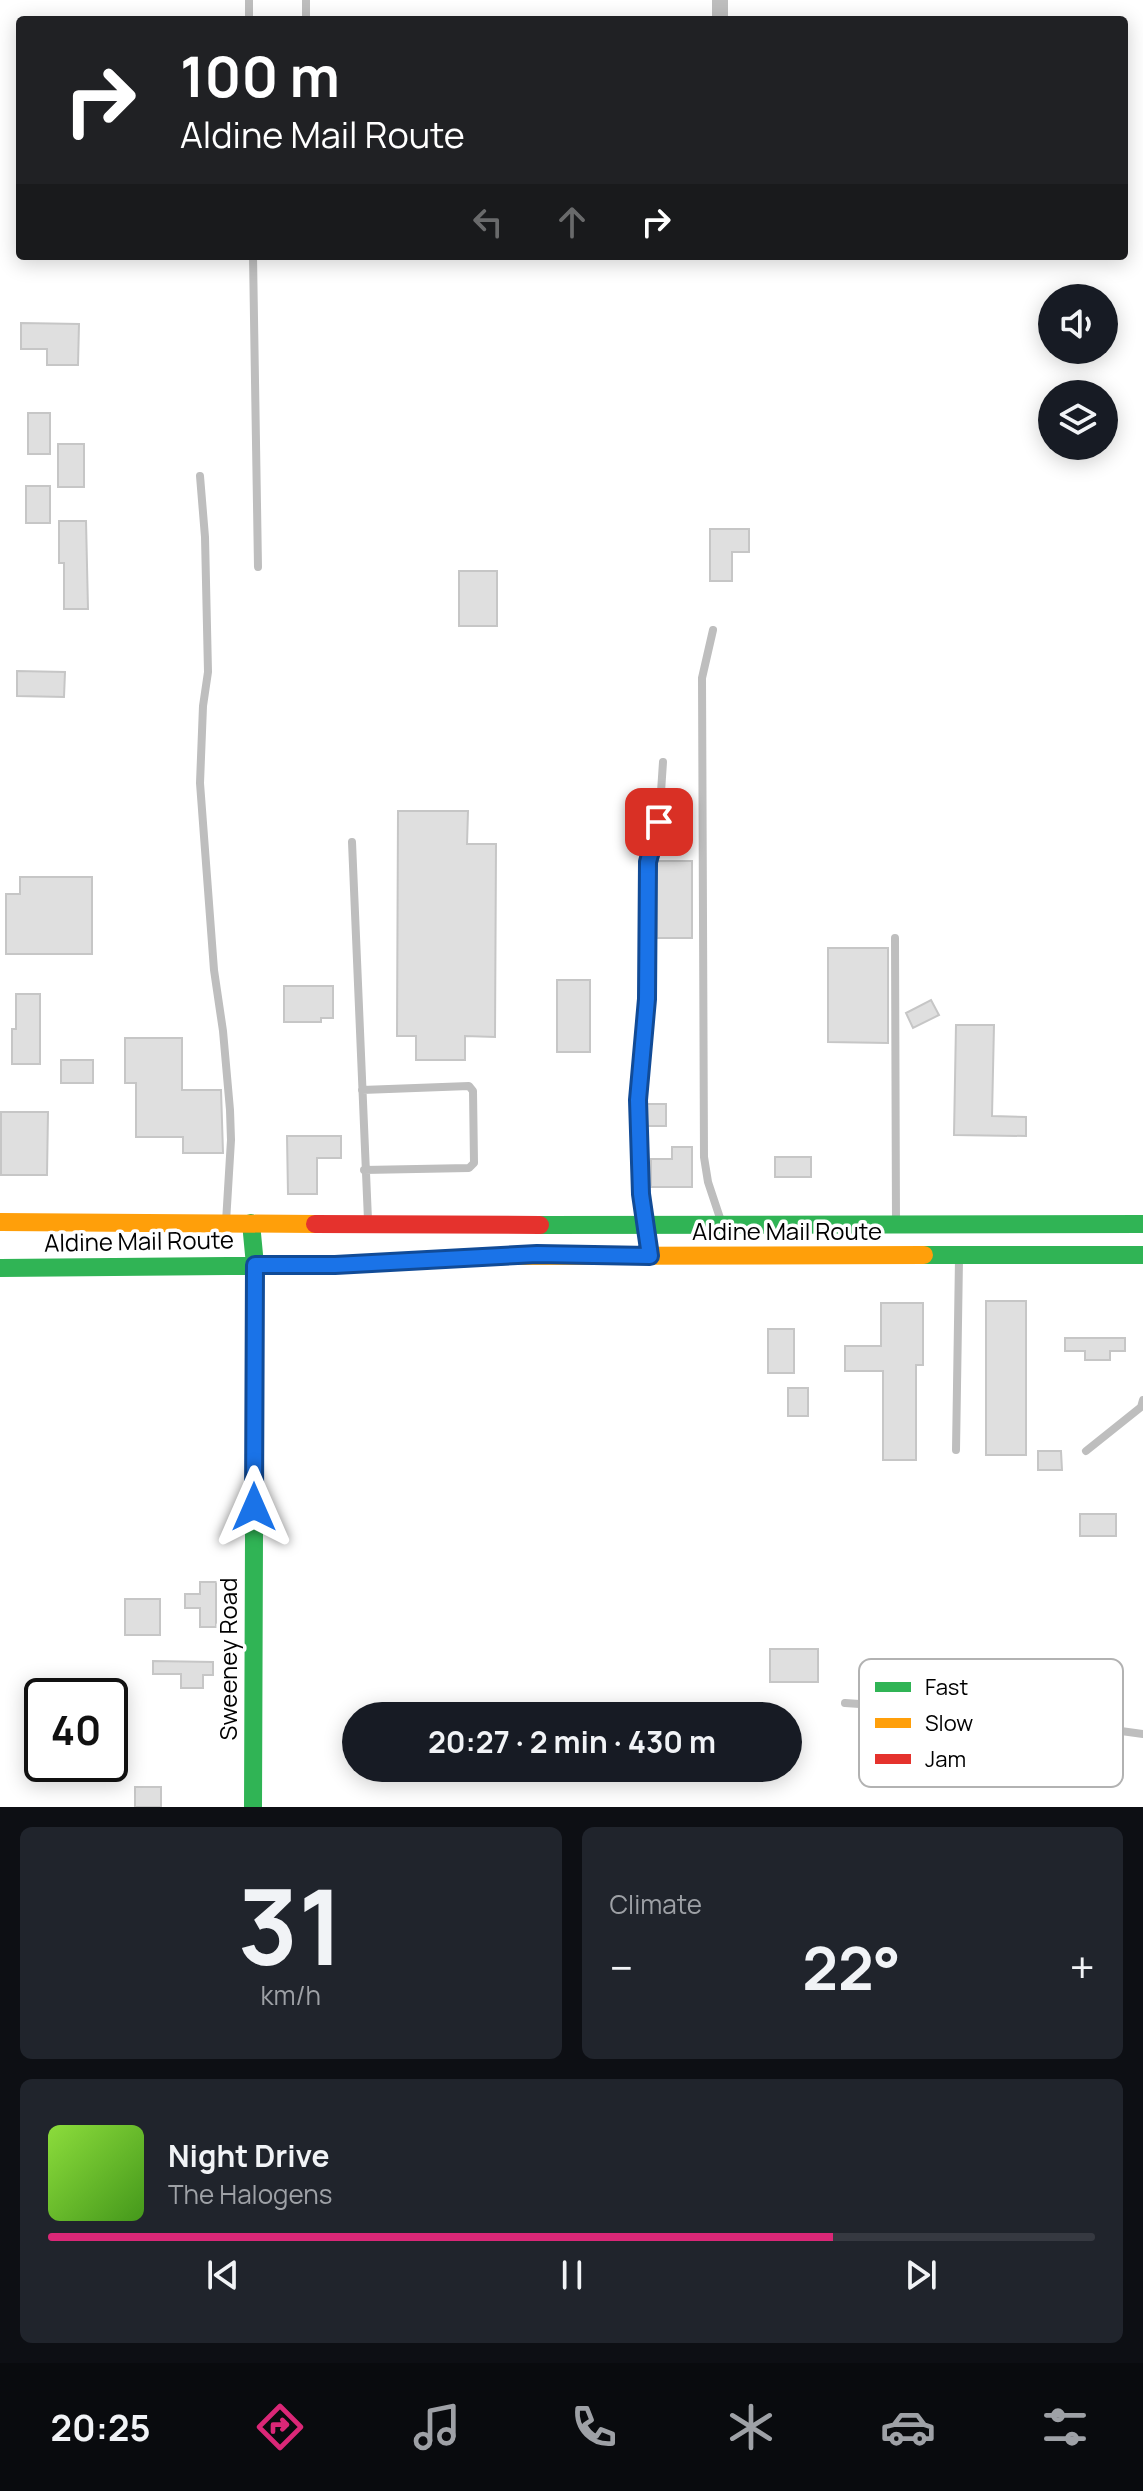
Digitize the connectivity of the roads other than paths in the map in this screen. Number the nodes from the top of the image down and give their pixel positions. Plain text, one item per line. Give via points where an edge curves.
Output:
1 (253, 260) edge
2 (200, 476) dead end
3 (258, 567) dead end
4 (713, 630) dead end
5 (663, 762) dead end
6 (352, 842) dead end
7 (895, 938) dead end
8 (362, 1090) junction
9 (364, 1170) junction
10 (0, 1222) edge
11 (226, 1223) junction
12 (251, 1223) junction
13 (1143, 1224) edge
14 (956, 1225) junction
15 (648, 1226) junction
16 (723, 1226) junction
17 (896, 1226) junction
18 (370, 1244) junction
19 (959, 1254) junction
20 (1143, 1255) edge
21 (650, 1256) junction
22 (255, 1265) junction
23 (0, 1268) edge
24 (1143, 1400) edge
25 (956, 1450) dead end
26 (1086, 1451) dead end
27 (845, 1703) dead end
28 (859, 1704) edge
29 (1123, 1731) edge
30 (1143, 1734) edge
31 (253, 1807) edge

1 - 3 lane
2 - 11 lane via 208,672 200,783 230,1110
4 - 16 lane via 702,678 704,1157
5 - 15 lane via 659,822 648,862 647,999 638,1100 641,1194
6 - 8 lane
7 - 17 lane
8 - 9 lane
8 - 9 lane via 469,1086 473,1091 474,1163 469,1168
9 - 18 lane
10 - 11 main road, Aldine Mail Route
11 - 12 main road, Aldine Mail Route
12 - 18 main road, Aldine Mail Route
12 - 22 main road, Sweeney Road
13 - 14 main road, Aldine Mail Route
14 - 17 main road, Aldine Mail Route
14 - 19 main road
15 - 16 main road, Aldine Mail Route
15 - 18 main road, Aldine Mail Route
15 - 21 main road
16 - 17 main road, Aldine Mail Route
18 - 21 main road, Aldine Mail Route
18 - 22 main road, Aldine Mail Route
19 - 20 main road, Aldine Mail Route
19 - 21 main road, Aldine Mail Route
19 - 25 lane
22 - 23 main road, Aldine Mail Route
22 - 31 main road, Sweeney Road
24 - 26 lane
27 - 28 lane
29 - 30 lane

